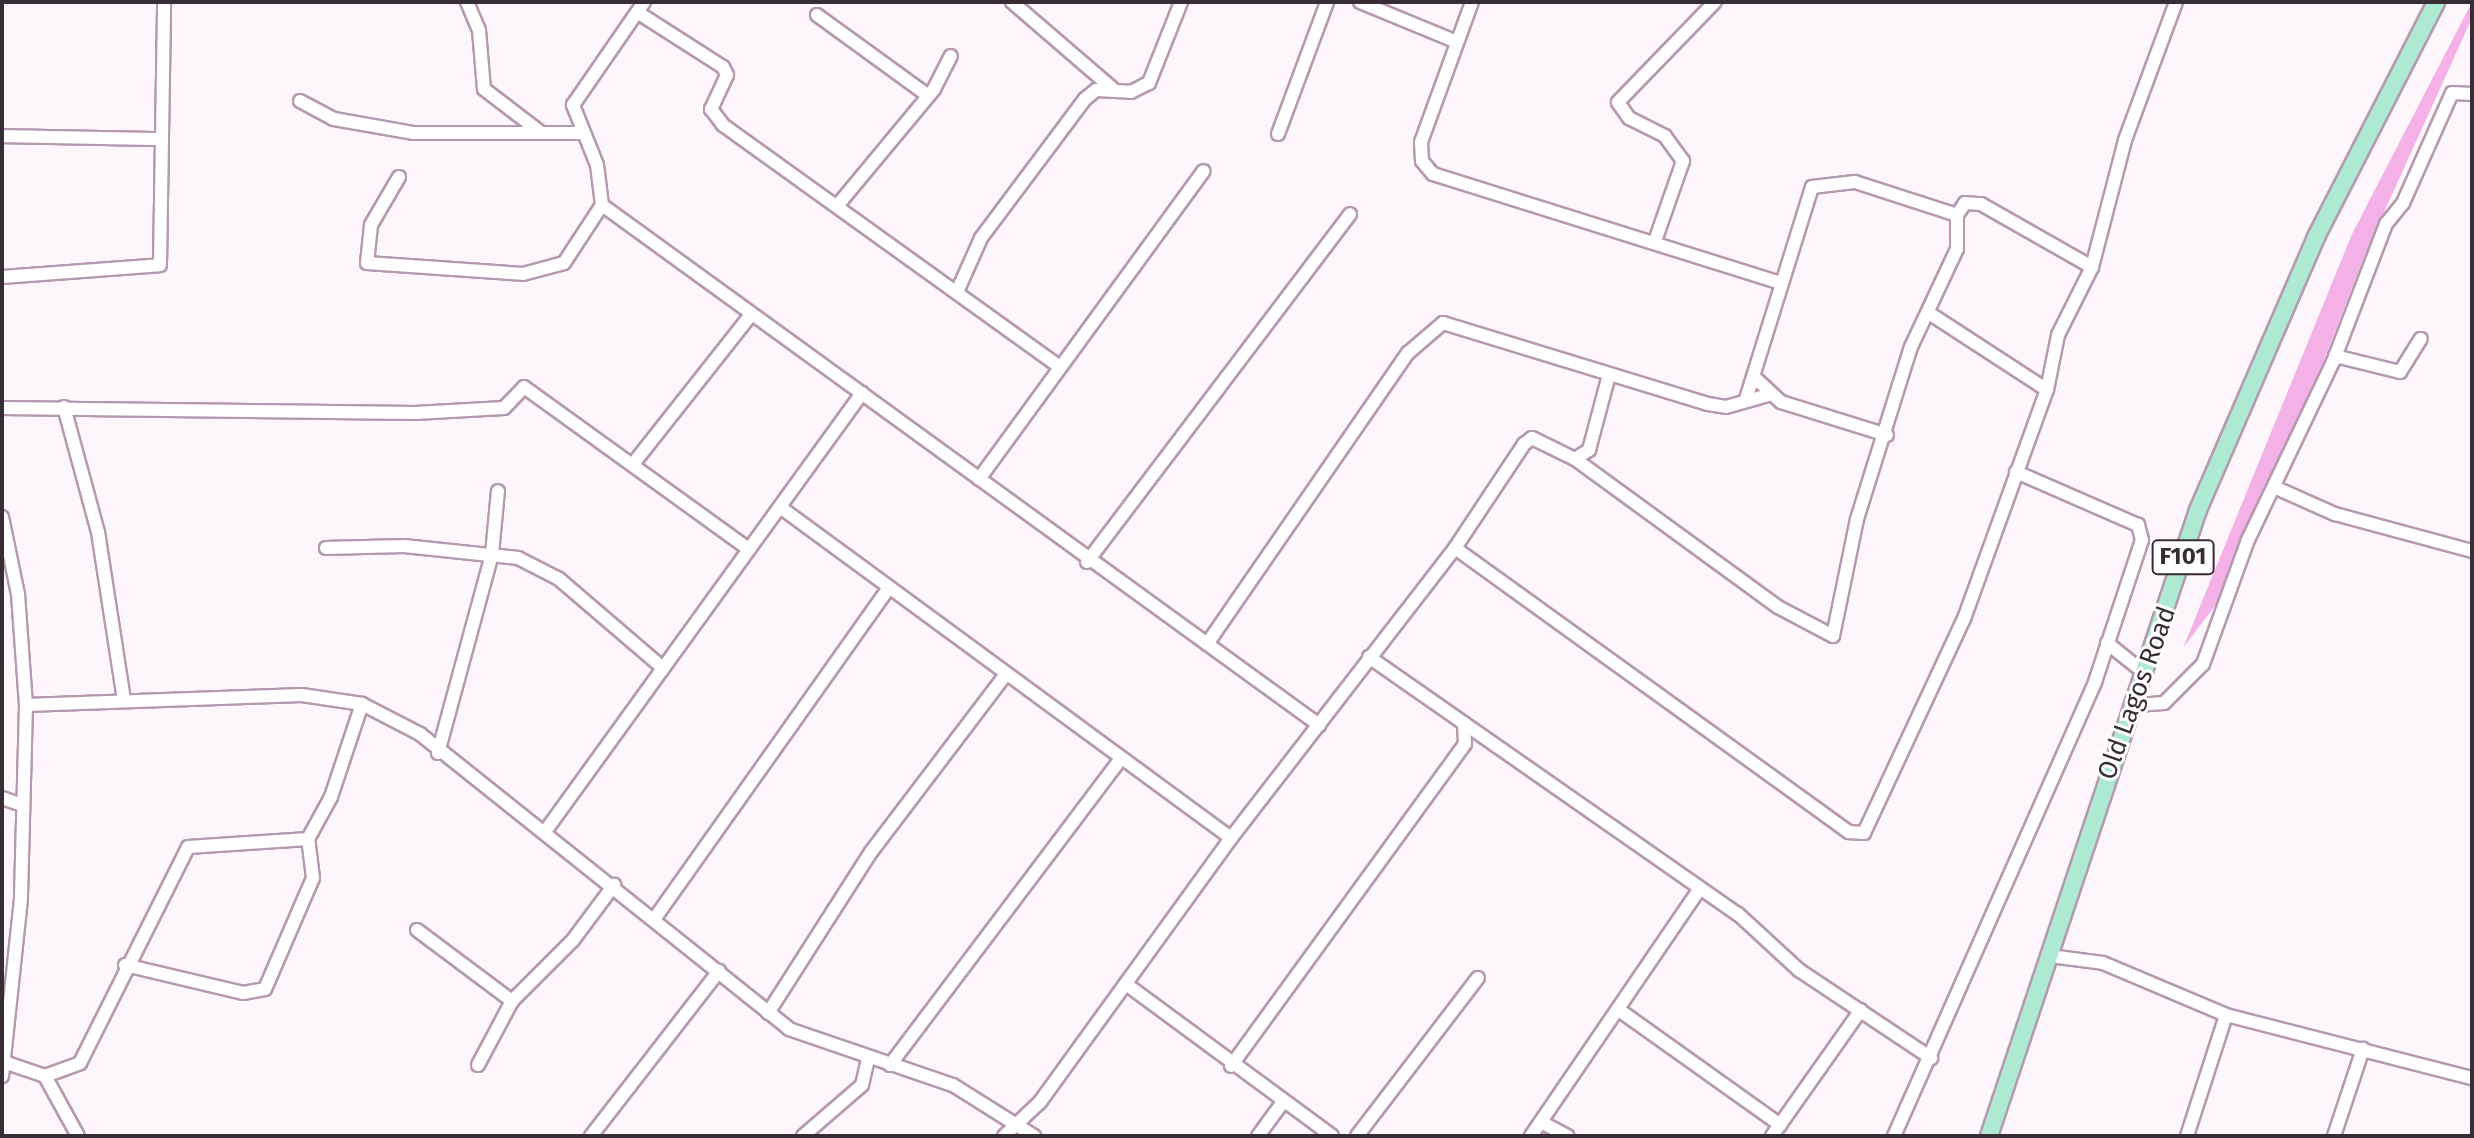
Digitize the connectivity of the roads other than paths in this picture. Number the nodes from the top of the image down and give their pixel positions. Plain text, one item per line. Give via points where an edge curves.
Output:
1 (164, 2) edge
2 (467, 2) edge
3 (1012, 2) edge
4 (1181, 2) edge
5 (1327, 2) edge
6 (1360, 2) edge
7 (1472, 2) edge
8 (1715, 2) edge
9 (2176, 2) edge
10 (2436, 2) edge
11 (641, 7) edge
12 (817, 15) dead end
13 (1457, 42) junction
14 (951, 56) dead end
15 (1112, 88) junction
16 (2472, 94) edge
17 (927, 95) junction
18 (300, 101) dead end
19 (539, 131) junction
20 (582, 133) junction
21 (1278, 134) dead end
22 (2, 136) edge
23 (160, 139) junction
24 (1204, 171) dead end
25 (399, 177) dead end
26 (602, 205) junction
27 (837, 206) junction
28 (1350, 214) dead end
29 (1957, 215) junction
30 (1655, 241) junction
31 (2092, 267) junction
32 (2, 277) edge
33 (1780, 283) junction
34 (957, 292) junction
35 (1932, 315) junction
36 (750, 316) junction
37 (2421, 339) dead end
38 (2335, 356) junction
39 (1060, 367) junction
40 (1609, 375) junction
41 (1754, 377) junction
42 (2047, 390) junction
43 (862, 393) junction
44 (1768, 395) junction
45 (1746, 399) junction
46 (64, 407) junction
47 (2, 408) edge
48 (1887, 435) junction
49 (1575, 459) junction
50 (633, 464) junction
51 (2016, 472) junction
52 (979, 479) junction
53 (2274, 487) junction
54 (498, 491) dead end
55 (780, 507) junction
56 (2, 517) edge
57 (326, 548) dead end
58 (1455, 548) junction
59 (749, 549) junction
60 (2472, 551) edge
61 (492, 554) junction
62 (1087, 562) junction
63 (889, 588) junction
64 (2107, 643) junction
65 (1207, 644) junction
66 (1369, 657) junction
67 (663, 668) junction
68 (1006, 674) junction
69 (2146, 674) junction
70 (124, 700) junction
71 (362, 704) junction
72 (26, 705) junction
73 (2136, 705) junction
74 (1464, 723) junction
75 (1319, 725) junction
76 (1486, 740) junction
77 (1465, 744) junction
78 (438, 753) junction
79 (1121, 758) junction
80 (2, 798) edge
81 (22, 805) junction
82 (544, 833) junction
83 (1231, 838) junction
84 (308, 839) junction
85 (614, 885) junction
86 (1699, 890) junction
87 (655, 918) junction
88 (417, 930) dead end
89 (2050, 956) junction
90 (125, 965) junction
91 (719, 971) junction
92 (1478, 978) dead end
93 (1126, 984) junction
94 (512, 1001) junction
95 (1619, 1010) junction
96 (1861, 1010) junction
97 (768, 1013) junction
98 (2226, 1015) junction
99 (2363, 1049) junction
100 (868, 1058) junction
101 (1931, 1058) junction
102 (4, 1062) junction
103 (478, 1065) dead end
104 (890, 1065) junction
105 (1231, 1066) junction
106 (2, 1076) edge
107 (45, 1076) junction
108 (2472, 1078) edge
109 (1283, 1102) junction
110 (1541, 1122) junction
111 (1020, 1124) junction
112 (1776, 1130) edge
113 (78, 1136) edge
114 (591, 1136) edge
115 (803, 1136) edge
116 (1004, 1136) edge
117 (1034, 1136) edge
118 (1258, 1136) edge
119 (1332, 1136) edge
120 (1357, 1136) edge
121 (1531, 1136) edge
122 (1567, 1136) edge
123 (1894, 1136) edge
124 (1989, 1136) edge
125 (2187, 1136) edge
126 (2334, 1136) edge

1 - 23 street
2 - 19 street via 479,30 484,89
3 - 15 street
4 - 15 street via 1144,89
5 - 21 street
6 - 13 street
7 - 13 street
8 - 30 street via 1618,102 1629,118 1665,136 1683,161
9 - 31 street via 2125,140
10 - 69 main road, Old Lagos Road / F101 via 2366,132 2274,332 2198,510
11 - 20 street via 578,91 573,105
11 - 27 street via 723,67 714,116
12 - 17 street
13 - 30 street via 1421,142 1422,161 1433,174
14 - 17 street
15 - 34 street via 1085,99 981,238
16 - 38 street via 2452,93 2438,118 2403,203 2386,224
17 - 27 street
18 - 19 street via 334,119 413,133 496,137
19 - 20 street
20 - 26 street via 597,165
22 - 23 street
23 - 32 street via 160,265
24 - 39 street
25 - 26 street via 371,225 363,259 372,265 547,272 564,263
26 - 36 street
27 - 34 street
28 - 62 street
29 - 31 street via 1965,203 1981,204
29 - 33 street via 1855,182 1822,181 1804,200 1797,245
29 - 35 street via 1957,249
30 - 33 street
31 - 42 street via 2058,335
33 - 41 street
34 - 39 street
35 - 42 street
35 - 48 street via 1911,347
36 - 43 street
36 - 50 street
37 - 38 street via 2400,372
38 - 53 street
39 - 52 street
40 - 45 street via 1717,406
40 - 49 street via 1589,450
40 - 65 street via 1443,323 1408,353
41 - 44 street
41 - 45 street
42 - 51 street
43 - 52 street
43 - 55 street
44 - 45 street
44 - 48 street
46 - 47 street
46 - 50 street via 415,413 504,408 524,387
46 - 70 street via 98,532
48 - 49 street via 1857,519 1833,636 1778,607
49 - 58 street via 1532,438
50 - 59 street
51 - 58 street via 1965,616 1864,833 1849,832
51 - 64 street via 2142,531
52 - 62 street
53 - 60 street via 2335,514
53 - 73 street via 2203,664 2164,703
54 - 61 street
55 - 59 street
55 - 63 street
56 - 72 street via 18,594
57 - 61 street
58 - 66 street
59 - 67 street
61 - 67 street via 559,579
61 - 78 street
62 - 65 street
63 - 68 street
63 - 87 street
64 - 69 street
64 - 101 street
65 - 75 street
66 - 74 street
66 - 75 street
67 - 82 street
68 - 79 street
68 - 97 street via 863,864
69 - 73 main road, Old Lagos Road / F101
70 - 71 street via 302,695
70 - 72 street
71 - 78 street via 420,734
71 - 84 street via 331,797
72 - 81 street
73 - 89 main road, Old Lagos Road / F101
74 - 76 street
74 - 77 street
75 - 83 street
76 - 77 street
76 - 86 street
77 - 105 street
78 - 82 street
79 - 83 street
79 - 104 street
80 - 81 street
81 - 102 street via 21,899
82 - 85 street
83 - 93 street
84 - 90 street via 188,847
84 - 90 street via 313,878 265,989 243,993
85 - 87 street
85 - 94 street via 573,940
86 - 95 street
86 - 96 street
87 - 91 street
88 - 94 street
89 - 98 street via 2103,963
89 - 124 main road, Old Lagos Road / F101
90 - 107 street via 80,1063
91 - 97 street
91 - 114 street
92 - 120 street
93 - 105 street
93 - 111 street
94 - 103 street
95 - 110 street
95 - 112 street
96 - 101 street
96 - 112 street
97 - 100 street via 809,1041
98 - 99 street
98 - 125 street
99 - 108 street
99 - 126 street
100 - 104 street
100 - 115 street via 862,1085
101 - 123 street
102 - 106 street
102 - 107 street
104 - 111 street via 953,1085
105 - 109 street
107 - 113 street
109 - 118 street
109 - 119 street
110 - 121 street
110 - 122 street
111 - 116 street
111 - 117 street

